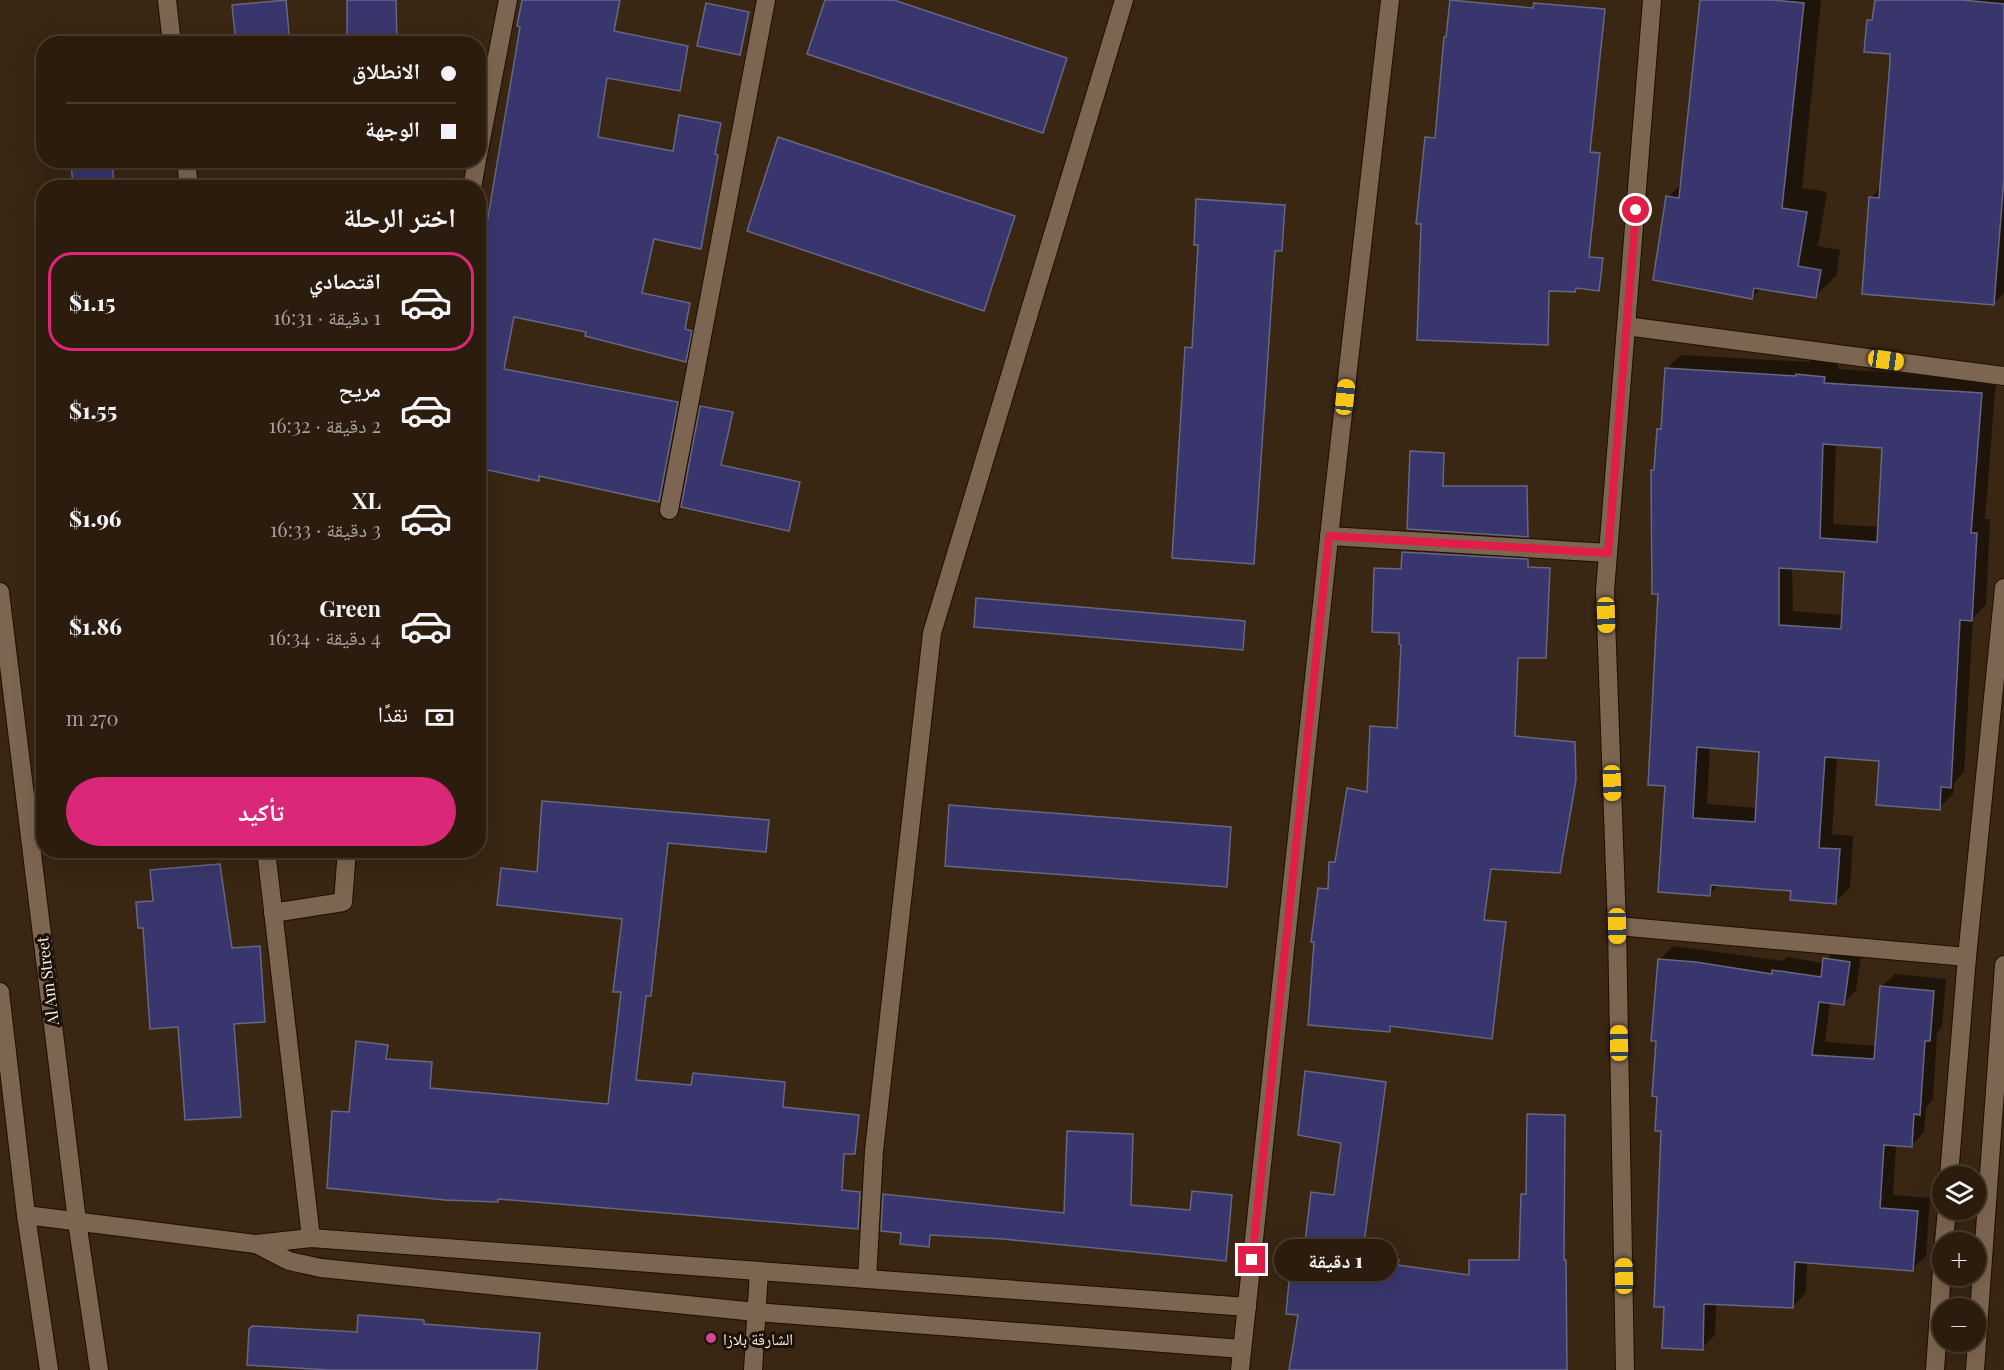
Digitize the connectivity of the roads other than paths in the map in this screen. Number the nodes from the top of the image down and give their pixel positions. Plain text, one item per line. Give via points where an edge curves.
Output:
1 (167, 0) edge
2 (508, 0) edge
3 (766, 0) edge
4 (1124, 0) edge
5 (1390, 0) edge
6 (1652, 0) edge
7 (171, 36) edge
8 (486, 114) edge
9 (1626, 326) junction
10 (2004, 376) edge
11 (669, 510) dead end
12 (1329, 536) junction
13 (1608, 553) junction
14 (2004, 588) edge
15 (0, 592) edge
16 (267, 858) edge
17 (346, 858) edge
18 (273, 913) junction
19 (1617, 926) junction
20 (1967, 957) junction
21 (2004, 965) edge
22 (0, 992) edge
23 (1950, 1166) edge
24 (26, 1215) junction
25 (77, 1221) junction
26 (311, 1238) junction
27 (256, 1244) junction
28 (759, 1271) junction
29 (867, 1279) junction
30 (1941, 1286) edge
31 (1247, 1307) junction
32 (756, 1312) junction
33 (1242, 1349) junction
34 (49, 1370) edge
35 (99, 1370) edge
36 (753, 1370) edge
37 (1240, 1370) edge
38 (1625, 1370) edge
39 (1935, 1370) edge
40 (1975, 1370) edge

1 - 7 street
2 - 8 street
3 - 11 street
4 - 29 street via 932,633 874,1151
5 - 12 street
6 - 9 street
9 - 10 street
9 - 13 street
12 - 13 street
12 - 31 street
13 - 19 street via 1605,591
14 - 20 street
15 - 25 street, Al Am Street
16 - 18 street
17 - 18 street via 343,902
18 - 26 street
19 - 20 street
19 - 38 street
20 - 23 street
21 - 40 street
22 - 24 street
24 - 25 street
24 - 34 street
25 - 27 street
25 - 35 street, Al Am Street
26 - 27 street
26 - 28 street
27 - 32 street via 289,1261 321,1268
28 - 29 street
28 - 32 street
29 - 31 street
30 - 39 street
31 - 33 street
32 - 33 street
32 - 36 street
33 - 37 street

